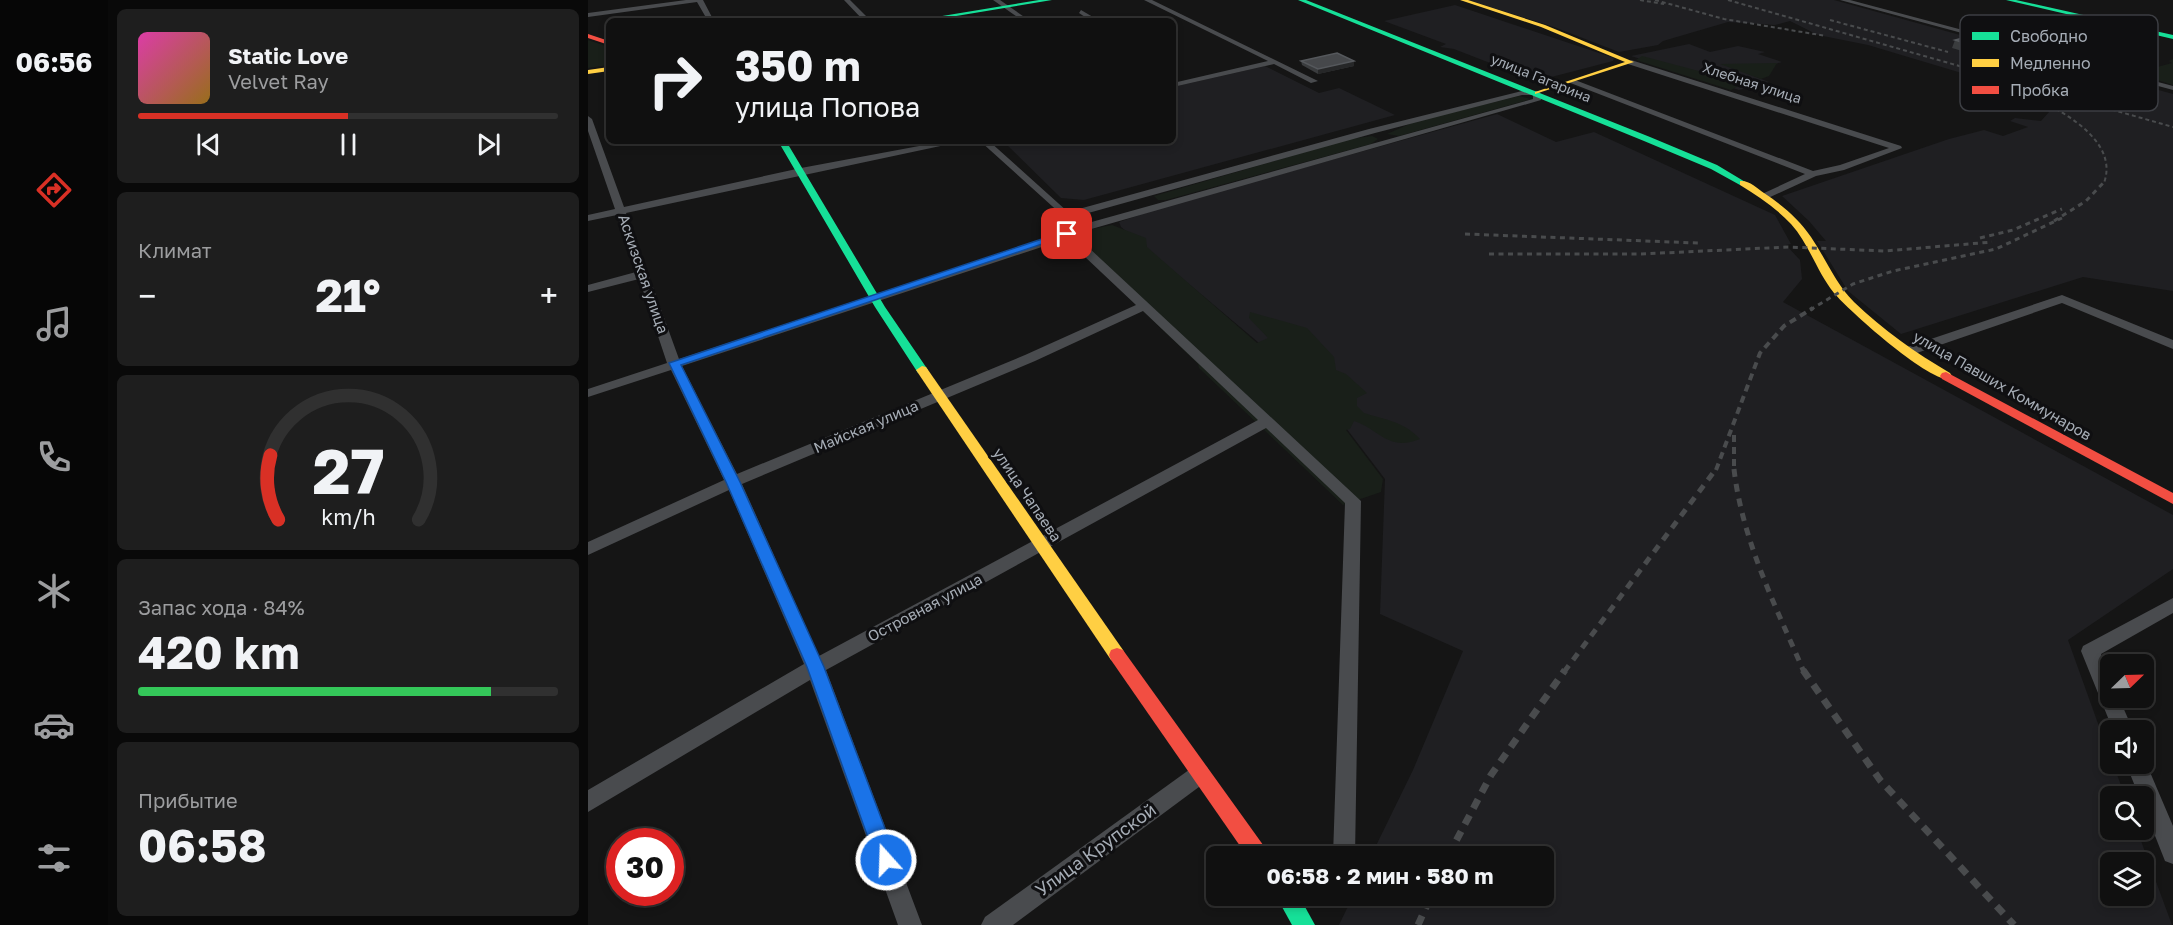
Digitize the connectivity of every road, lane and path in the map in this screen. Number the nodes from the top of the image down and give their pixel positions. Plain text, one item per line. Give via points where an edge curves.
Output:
1 (699, 0) edge
2 (847, 0) edge
3 (1049, 0) edge
4 (1148, 0) edge
5 (1300, 0) edge
6 (1463, 0) edge
7 (1843, 0) edge
8 (2009, 0) edge
9 (1874, 1) edge
10 (1001, 3) edge
11 (1859, 4) junction
12 (1081, 12) dead end
13 (588, 15) edge
14 (2075, 15) edge
15 (709, 18) edge
16 (865, 18) edge
17 (929, 18) edge
18 (1023, 18) edge
19 (1091, 18) edge
20 (1960, 31) edge
21 (2158, 34) edge
22 (588, 36) edge
23 (2173, 37) edge
24 (606, 42) edge
25 (1275, 62) junction
26 (1631, 62) junction
27 (606, 69) edge
28 (588, 72) edge
29 (1314, 81) dead end
30 (1572, 82) junction
31 (1176, 84) edge
32 (2158, 84) edge
33 (2173, 88) edge
34 (1537, 93) junction
35 (590, 128) edge
36 (784, 144) edge
37 (944, 144) edge
38 (987, 144) edge
39 (1758, 153) junction
40 (1827, 169) junction
41 (801, 171) junction
42 (1813, 174) junction
43 (1766, 196) junction
44 (620, 210) junction
45 (1067, 216) junction
46 (588, 218) edge
47 (1071, 232) junction
48 (642, 274) junction
49 (588, 289) edge
50 (874, 298) junction
51 (1145, 306) junction
52 (2173, 345) edge
53 (1906, 352) junction
54 (675, 363) junction
55 (588, 393) edge
56 (940, 396) junction
57 (1267, 421) junction
58 (733, 482) junction
59 (2173, 499) edge
60 (1041, 546) junction
61 (588, 549) edge
62 (2173, 605) edge
63 (815, 667) junction
64 (2118, 720) edge
65 (1200, 774) junction
66 (2140, 774) edge
67 (588, 802) edge
68 (1252, 846) edge
69 (1344, 846) edge
70 (2173, 853) edge
71 (1293, 906) edge
72 (910, 925) edge
73 (993, 925) edge
74 (1304, 925) edge

1 - 13 street
1 - 15 street
2 - 16 street
3 - 10 street
4 - 25 street
5 - 34 street, улица Гагарина
6 - 26 street, Хлебная улица via 1543,26
7 - 11 street
8 - 14 street
9 - 11 street
10 - 17 street
10 - 18 street
11 - 20 street
12 - 19 street
21 - 23 street
22 - 24 street
25 - 29 street
25 - 31 street
26 - 30 street
26 - 40 street, Хлебная улица via 1899,148
27 - 28 street
30 - 34 street
30 - 39 street
32 - 33 street
34 - 43 street, улица Гагарина via 1714,167
34 - 45 street via 1522,93 1372,131
34 - 47 street via 1537,100
35 - 44 street, Аскизская улица
36 - 41 street, улица Чапаева
37 - 41 street
38 - 45 street
39 - 40 street via 1771,148
39 - 42 street
40 - 42 street, Хлебная улица
41 - 44 street
41 - 50 street, улица Чапаева
42 - 43 street, Хлебная улица
43 - 53 street, улица Павших Коммунаров via 1802,229 1839,292
44 - 46 street
44 - 48 street, Аскизская улица
45 - 47 street via 1075,225
47 - 50 street
47 - 51 street
48 - 49 street
48 - 54 street, Аскизская улица
50 - 54 street
50 - 56 street, улица Чапаева
51 - 56 street, Майская улица
51 - 57 street
52 - 53 street via 2062,299
53 - 59 street, улица Павших Коммунаров
54 - 55 street
54 - 58 street, Аскизская улица
56 - 58 street, Майская улица
56 - 60 street, улица Чапаева
57 - 60 street, Островная улица
57 - 69 street via 1353,501
58 - 61 street, Майская улица
58 - 63 street, Аскизская улица
60 - 63 street, Островная улица
60 - 65 street, улица Чапаева
62 - 64 street via 2090,651
63 - 67 street, Островная улица
63 - 72 street, Аскизская улица
65 - 68 street, улица Чапаева
65 - 73 street, Улица Крупской
66 - 70 street
71 - 74 street

